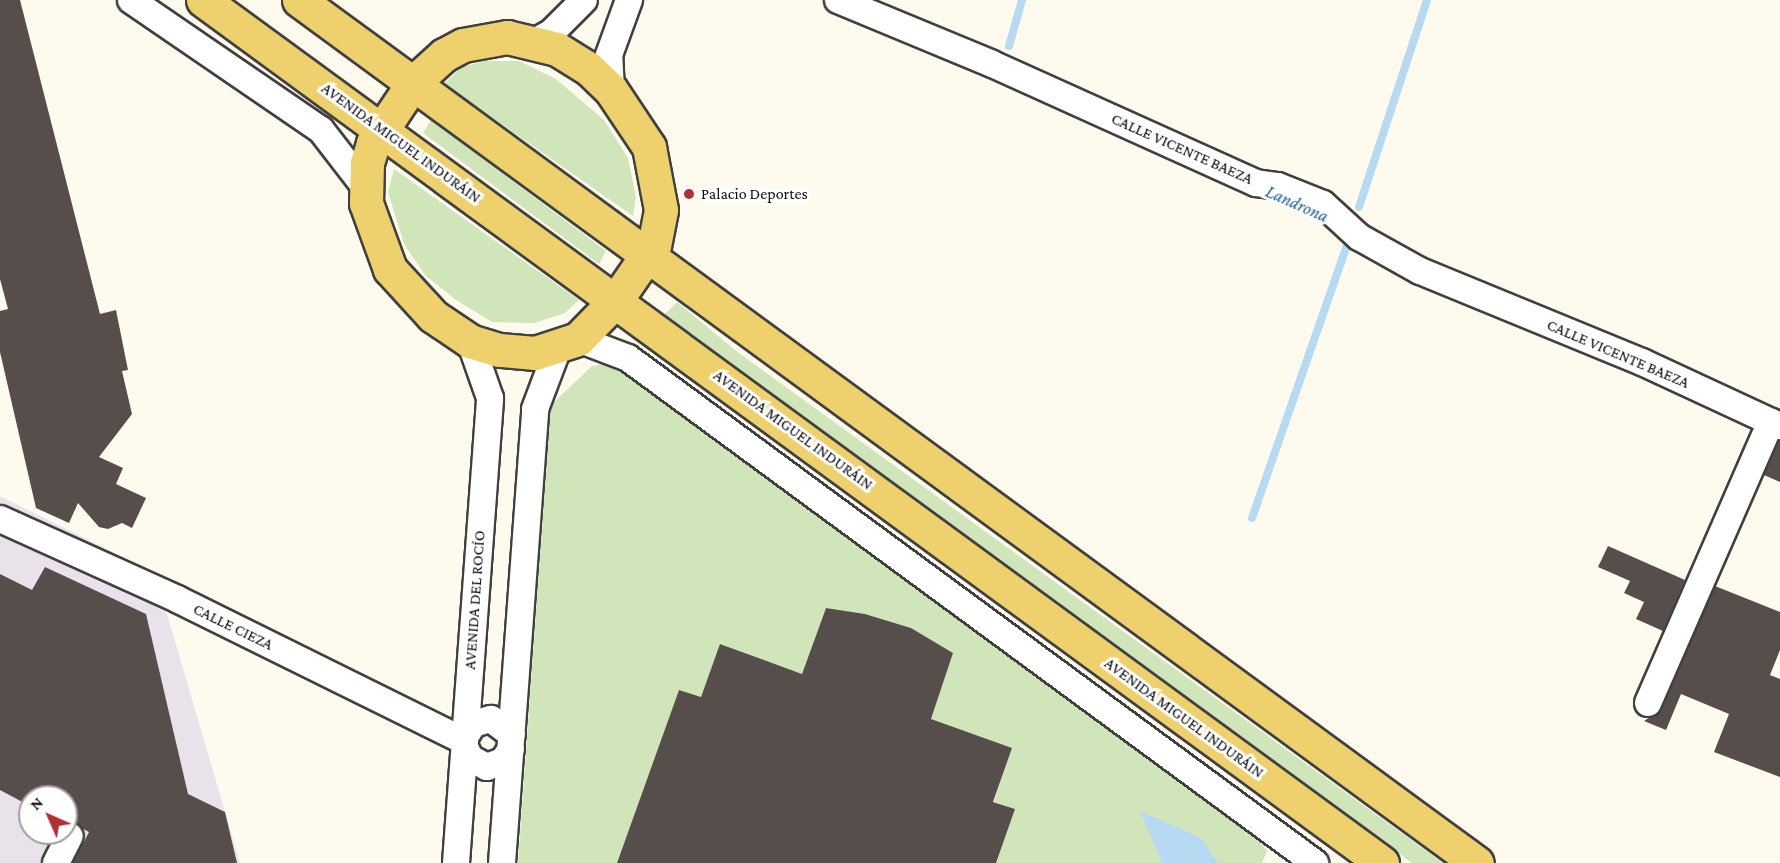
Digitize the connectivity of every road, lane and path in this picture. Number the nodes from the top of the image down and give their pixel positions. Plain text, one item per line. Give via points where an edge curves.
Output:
1 (131, 0) edge
2 (202, 0) edge
3 (299, 0) edge
4 (584, 0) edge
5 (629, 0) edge
6 (838, 0) edge
7 (536, 41) junction
8 (413, 83) junction
9 (611, 90) junction
10 (381, 129) junction
11 (365, 187) junction
12 (648, 256) junction
13 (616, 300) junction
14 (470, 341) junction
15 (568, 344) junction
16 (1776, 424) edge
17 (0, 519) edge
18 (1648, 703) dead end
19 (464, 741) junction
20 (512, 742) junction
21 (65, 845) edge
22 (1287, 855) edge
23 (56, 863) edge
24 (456, 863) edge
25 (502, 863) edge
26 (1315, 863) edge
27 (1382, 863) edge
28 (1477, 863) edge

1 - 11 street via 321,130
2 - 10 main road, AVENIDA MIGUEL INDURÁIN
3 - 8 main road
4 - 7 street via 552,32
5 - 9 street via 609,55
6 - 16 street, CALLE VICENTE BAEZA via 990,63 1256,183 1278,186 1323,204 1359,237 1420,271 1642,362
7 - 8 main road via 507,37 477,40 444,55
7 - 9 main road via 570,57
8 - 10 main road
8 - 12 main road
9 - 12 main road via 639,128 656,170 662,210
10 - 11 main road via 366,163
10 - 13 main road, AVENIDA MIGUEL INDURÁIN
11 - 14 main road via 370,221 390,269 432,316
12 - 13 main road
12 - 28 main road
13 - 15 main road
13 - 27 main road, AVENIDA MIGUEL INDURÁIN
14 - 15 main road via 517,353
14 - 19 street, AVENIDA DEL ROCÍO via 490,398
15 - 20 street via 535,409
15 - 22 street via 628,358
16 - 18 street
17 - 19 street, CALLE CIEZA via 177,599
19 - 20 street via 473,724 491,719
19 - 20 street via 470,758 487,766 503,761
19 - 24 street, AVENIDA DEL ROCÍO
20 - 25 street
21 - 23 street
22 - 26 street

